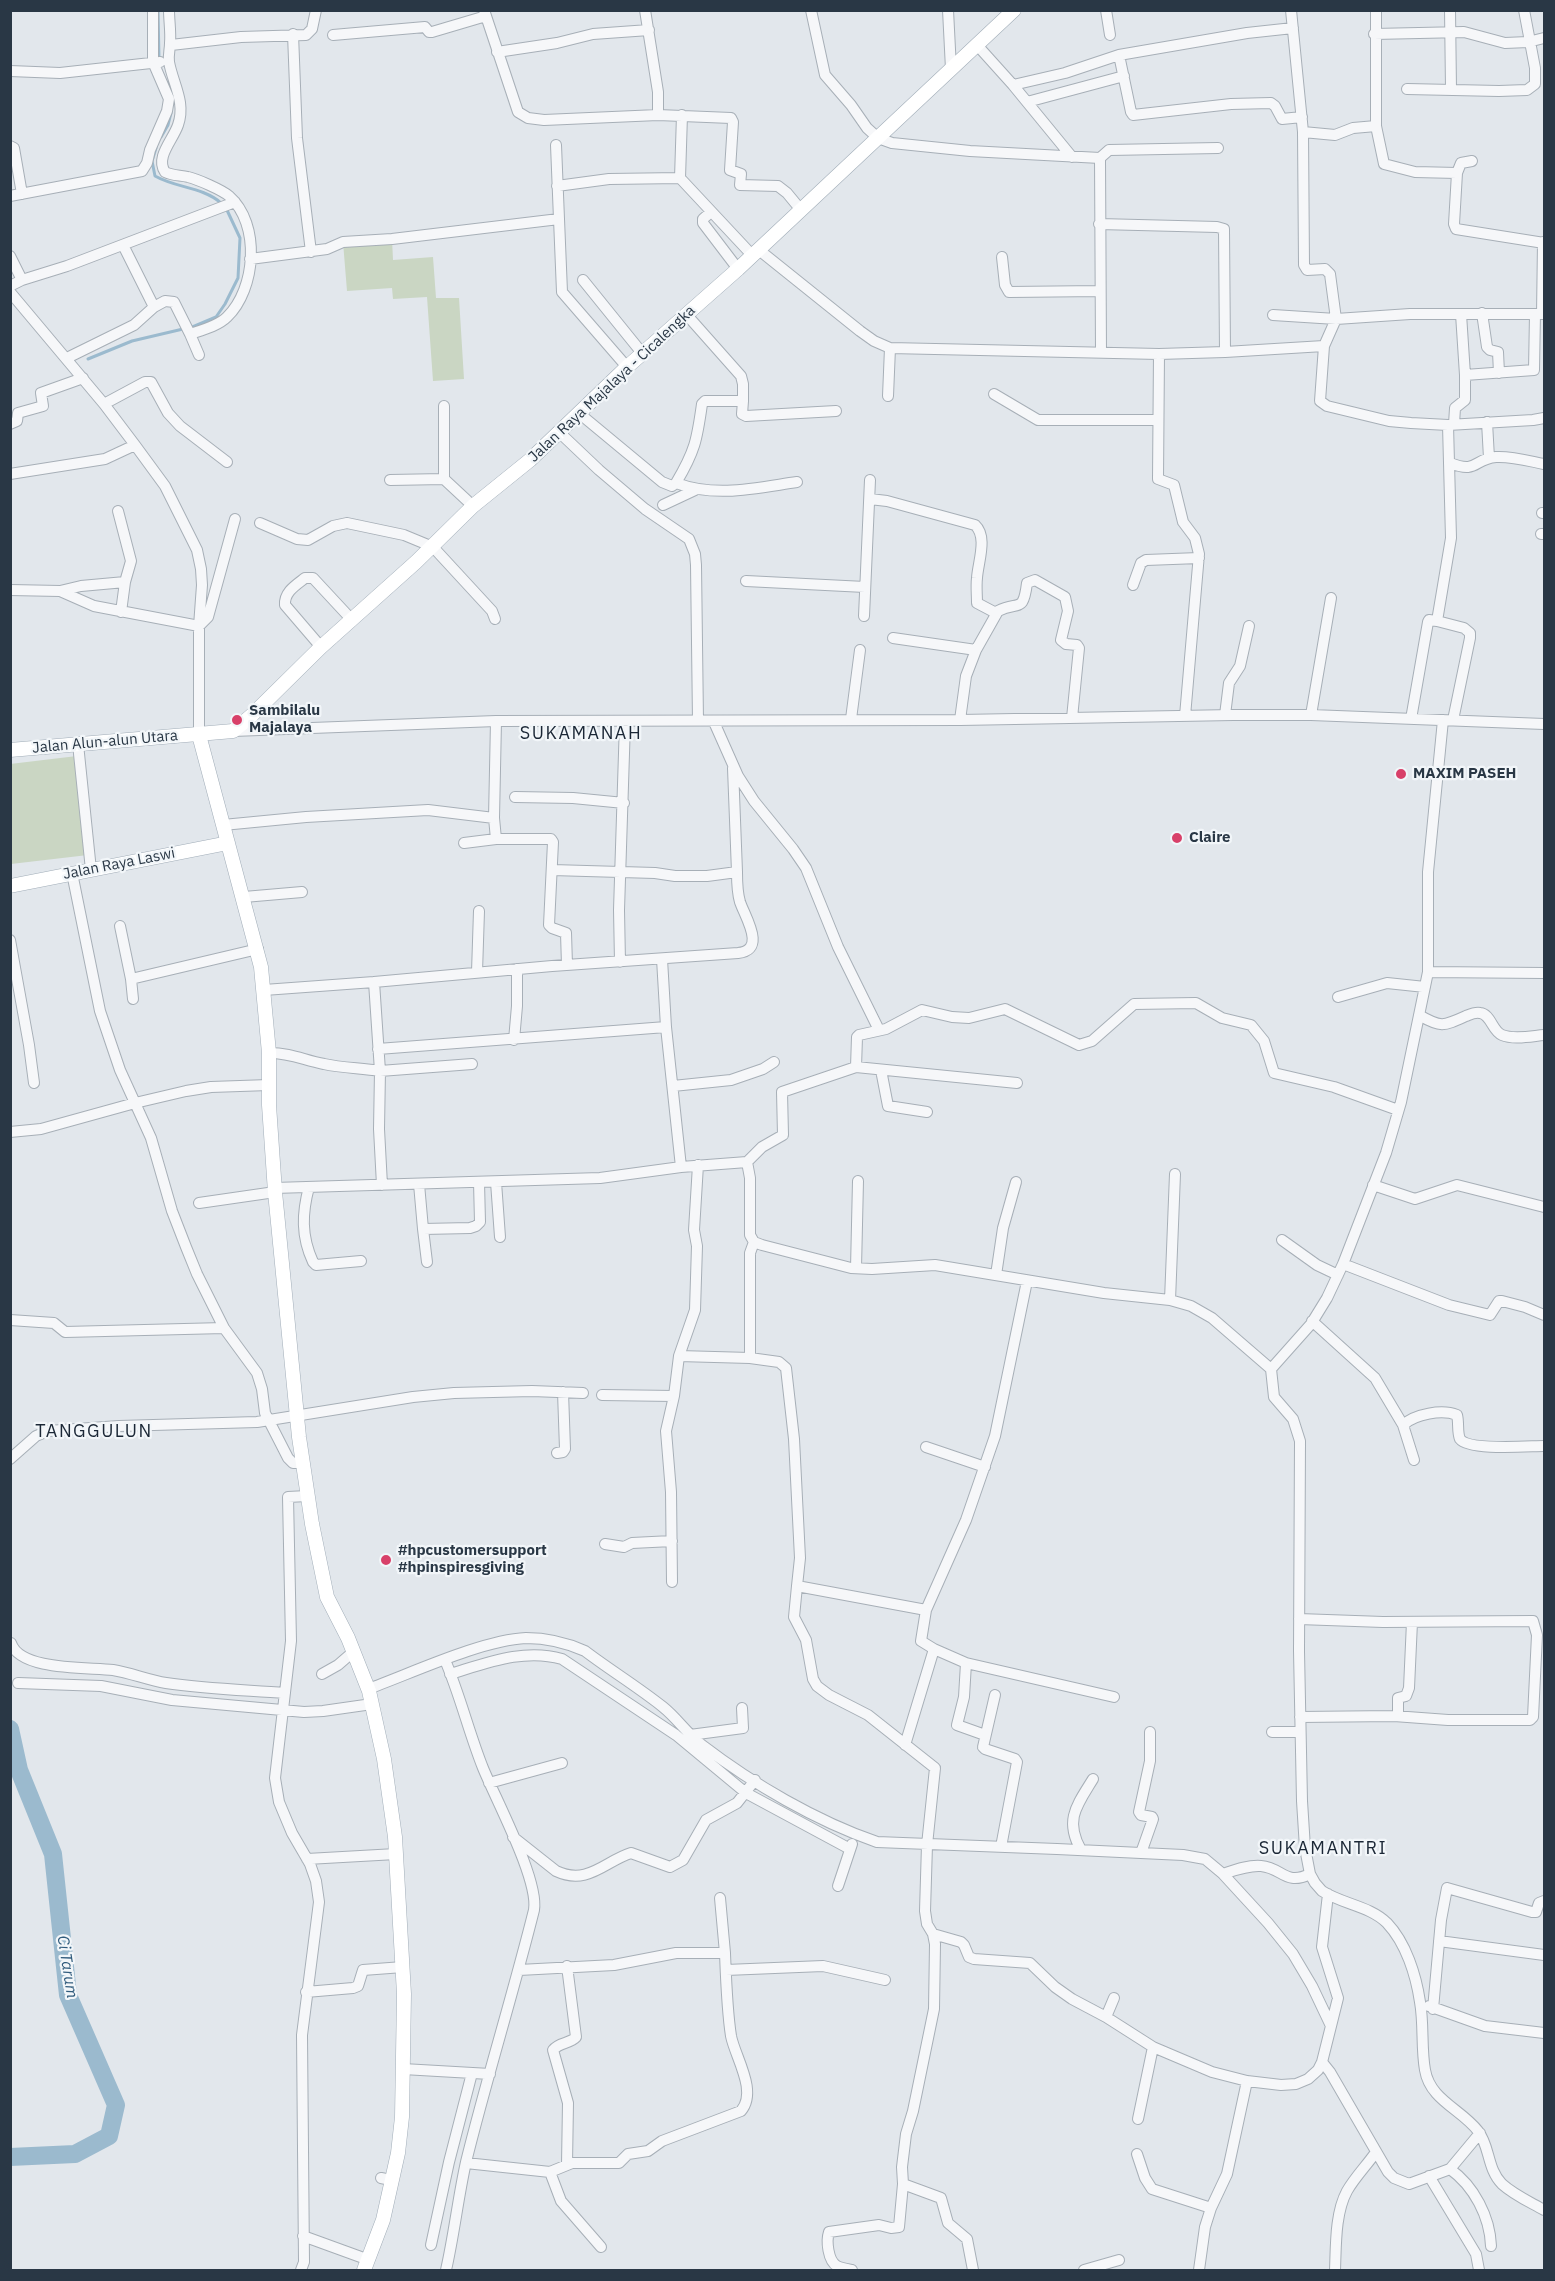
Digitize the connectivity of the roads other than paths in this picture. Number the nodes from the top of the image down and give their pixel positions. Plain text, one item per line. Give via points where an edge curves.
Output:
1 (153, 10) edge
2 (169, 10) edge
3 (316, 10) edge
4 (645, 10) edge
5 (811, 10) edge
6 (948, 10) edge
7 (1014, 10) edge
8 (1106, 10) edge
9 (1291, 10) edge
10 (1376, 10) edge
11 (1450, 10) edge
12 (1524, 10) edge
13 (485, 13) edge
14 (1293, 28) junction
15 (649, 30) junction
16 (1450, 32) junction
17 (293, 34) junction
18 (1374, 34) junction
19 (333, 35) dead end
20 (1110, 35) dead end
21 (1545, 38) edge
22 (1528, 42) junction
23 (171, 45) junction
24 (977, 45) junction
25 (497, 52) junction
26 (1119, 55) junction
27 (162, 61) junction
28 (951, 69) junction
29 (10, 71) edge
30 (1124, 76) junction
31 (1013, 85) junction
32 (1540, 85) edge
33 (1407, 89) dead end
34 (1451, 89) junction
35 (1027, 102) junction
36 (658, 115) junction
37 (682, 116) junction
38 (1302, 117) junction
39 (1376, 126) junction
40 (1303, 132) junction
41 (878, 138) junction
42 (556, 145) dead end
43 (10, 146) edge
44 (1218, 148) dead end
45 (1071, 157) junction
46 (1100, 158) junction
47 (13, 159) edge
48 (1472, 161) dead end
49 (1457, 173) junction
50 (680, 178) junction
51 (557, 186) junction
52 (22, 194) junction
53 (10, 196) edge
54 (227, 205) junction
55 (801, 210) junction
56 (711, 212) junction
57 (559, 219) junction
58 (1100, 224) junction
59 (1544, 242) edge
60 (123, 244) junction
61 (311, 252) junction
62 (755, 253) junction
63 (10, 256) edge
64 (1002, 257) dead end
65 (250, 259) junction
66 (1544, 263) edge
67 (738, 269) junction
68 (22, 280) junction
69 (583, 280) dead end
70 (10, 286) edge
71 (1100, 291) junction
72 (10, 292) edge
73 (154, 307) junction
74 (686, 314) junction
75 (1461, 314) junction
76 (1482, 314) junction
77 (1541, 314) edge
78 (1273, 315) dead end
79 (1336, 319) junction
80 (188, 330) junction
81 (1324, 346) junction
82 (891, 348) junction
83 (1101, 352) junction
84 (1225, 352) junction
85 (642, 353) junction
86 (1159, 354) junction
87 (199, 355) dead end
88 (67, 358) junction
89 (627, 368) junction
90 (1499, 373) junction
91 (1465, 375) junction
92 (83, 378) junction
93 (994, 394) dead end
94 (888, 396) dead end
95 (743, 401) junction
96 (104, 404) junction
97 (444, 406) dead end
98 (836, 411) dead end
99 (580, 414) junction
100 (1545, 418) edge
101 (1158, 420) junction
102 (1487, 422) junction
103 (10, 424) edge
104 (1451, 425) junction
105 (560, 433) junction
106 (135, 445) junction
107 (1489, 458) junction
108 (227, 462) dead end
109 (1450, 462) junction
110 (1545, 464) edge
111 (10, 474) edge
112 (444, 479) junction
113 (390, 480) dead end
114 (870, 480) dead end
115 (797, 482) dead end
116 (673, 486) junction
117 (691, 493) junction
118 (870, 500) junction
119 (666, 503) junction
120 (473, 506) junction
121 (118, 511) dead end
122 (655, 516) junction
123 (235, 519) dead end
124 (260, 523) dead end
125 (430, 549) junction
126 (1199, 558) junction
127 (746, 581) dead end
128 (125, 582) junction
129 (1133, 585) dead end
130 (865, 587) junction
131 (10, 590) edge
132 (60, 591) junction
133 (1332, 598) dead end
134 (121, 612) junction
135 (996, 613) junction
136 (864, 616) dead end
137 (495, 619) dead end
138 (352, 620) junction
139 (1437, 621) junction
140 (199, 626) junction
141 (1249, 626) dead end
142 (893, 638) dead end
143 (321, 647) junction
144 (860, 650) dead end
145 (976, 650) junction
146 (1225, 715) junction
147 (1311, 715) junction
148 (1185, 716) junction
149 (1072, 718) junction
150 (852, 719) junction
151 (1411, 719) junction
152 (960, 720) junction
153 (1448, 720) junction
154 (496, 721) junction
155 (698, 721) junction
156 (626, 722) junction
157 (714, 722) junction
158 (1545, 724) edge
159 (230, 732) junction
160 (202, 735) junction
161 (78, 744) junction
162 (10, 750) edge
163 (733, 766) junction
164 (515, 797) dead end
165 (624, 803) junction
166 (494, 818) junction
167 (223, 825) junction
168 (496, 839) junction
169 (228, 843) junction
170 (464, 843) dead end
171 (91, 870) junction
172 (552, 870) junction
173 (620, 871) junction
174 (737, 872) junction
175 (72, 873) junction
176 (10, 886) edge
177 (302, 892) dead end
178 (253, 896) junction
179 (479, 911) dead end
180 (120, 926) dead end
181 (10, 940) edge
182 (258, 949) junction
183 (662, 959) junction
184 (620, 962) junction
185 (567, 965) junction
186 (516, 969) junction
187 (477, 972) junction
188 (1428, 972) junction
189 (1545, 973) edge
190 (130, 979) junction
191 (374, 982) junction
192 (1425, 987) junction
193 (271, 990) junction
194 (1338, 997) dead end
195 (16, 998) edge
196 (133, 999) dead end
197 (1419, 1015) junction
198 (666, 1027) junction
199 (879, 1030) junction
200 (1545, 1035) edge
201 (514, 1040) junction
202 (378, 1049) junction
203 (271, 1053) junction
204 (774, 1062) dead end
205 (472, 1064) dead end
206 (856, 1067) junction
207 (881, 1070) junction
208 (380, 1071) junction
209 (34, 1083) dead end
210 (1017, 1083) dead end
211 (269, 1085) junction
212 (673, 1086) junction
213 (135, 1103) junction
214 (1398, 1110) junction
215 (927, 1112) dead end
216 (10, 1132) edge
217 (747, 1162) junction
218 (698, 1165) junction
219 (681, 1167) junction
220 (1175, 1174) dead end
221 (858, 1181) dead end
222 (479, 1182) junction
223 (496, 1182) junction
224 (1016, 1182) dead end
225 (419, 1184) junction
226 (382, 1185) junction
227 (1373, 1185) junction
228 (302, 1187) junction
229 (274, 1190) junction
230 (199, 1203) dead end
231 (1545, 1208) edge
232 (423, 1229) junction
233 (500, 1237) dead end
234 (1282, 1240) dead end
235 (754, 1242) junction
236 (361, 1261) dead end
237 (426, 1262) dead end
238 (1343, 1264) junction
239 (856, 1268) junction
240 (996, 1275) junction
241 (1338, 1275) junction
242 (1027, 1281) junction
243 (1170, 1300) junction
244 (1545, 1315) edge
245 (10, 1320) edge
246 (1311, 1323) junction
247 (224, 1328) junction
248 (679, 1356) junction
249 (750, 1358) junction
250 (1271, 1369) junction
251 (563, 1392) junction
252 (583, 1393) dead end
253 (602, 1395) dead end
254 (674, 1396) junction
255 (297, 1415) junction
256 (269, 1421) junction
257 (1403, 1425) junction
258 (1545, 1446) edge
259 (926, 1447) dead end
260 (556, 1453) dead end
261 (10, 1459) edge
262 (1414, 1460) dead end
263 (302, 1463) junction
264 (985, 1467) junction
265 (307, 1496) junction
266 (672, 1541) junction
267 (605, 1544) dead end
268 (672, 1582) dead end
269 (797, 1586) junction
270 (926, 1610) junction
271 (1299, 1618) junction
272 (1412, 1622) junction
273 (11, 1643) edge
274 (527, 1646) junction
275 (934, 1649) junction
276 (353, 1652) junction
277 (966, 1663) junction
278 (444, 1666) junction
279 (322, 1674) dead end
280 (124, 1681) junction
281 (18, 1683) dead end
282 (285, 1694) junction
283 (995, 1695) dead end
284 (370, 1696) junction
285 (1539, 1696) edge
286 (1114, 1697) dead end
287 (284, 1708) junction
288 (742, 1708) dead end
289 (659, 1714) junction
290 (1398, 1716) junction
291 (1300, 1717) junction
292 (1300, 1731) junction
293 (1150, 1732) dead end
294 (1272, 1732) dead end
295 (690, 1734) junction
296 (985, 1735) junction
297 (905, 1745) junction
298 (562, 1763) dead end
299 (1093, 1779) dead end
300 (489, 1783) junction
301 (751, 1787) junction
302 (512, 1837) junction
303 (853, 1841) junction
304 (927, 1845) junction
305 (1001, 1847) junction
306 (1081, 1850) junction
307 (1141, 1853) junction
308 (396, 1854) junction
309 (307, 1859) junction
310 (1222, 1874) junction
311 (1310, 1874) junction
312 (838, 1886) dead end
313 (1328, 1894) junction
314 (720, 1898) dead end
315 (1545, 1901) edge
316 (933, 1934) junction
317 (1439, 1941) junction
318 (725, 1953) junction
319 (1545, 1955) edge
320 (567, 1966) junction
321 (403, 1967) junction
322 (519, 1970) junction
323 (726, 1970) junction
324 (885, 1980) dead end
325 (306, 1992) junction
326 (1114, 1998) dead end
327 (1420, 2002) junction
328 (1433, 2009) junction
329 (1106, 2017) junction
330 (1331, 2026) junction
331 (1545, 2032) edge
332 (1153, 2047) junction
333 (1322, 2062) junction
334 (403, 2069) junction
335 (481, 2074) junction
336 (1247, 2081) junction
337 (1138, 2119) dead end
338 (1479, 2133) junction
339 (1376, 2152) junction
340 (1137, 2154) dead end
341 (459, 2164) junction
342 (567, 2164) junction
343 (1453, 2166) junction
344 (550, 2172) junction
345 (1429, 2176) junction
346 (903, 2184) junction
347 (1210, 2208) junction
348 (1545, 2210) edge
349 (438, 2220) junction
350 (454, 2224) junction
351 (306, 2237) junction
352 (431, 2245) dead end
353 (1491, 2246) dead end
354 (601, 2247) dead end
355 (1119, 2260) dead end
356 (366, 2265) edge
357 (301, 2271) edge
358 (446, 2271) edge
359 (852, 2271) edge
360 (973, 2271) edge
361 (1084, 2271) edge
362 (1199, 2271) edge
363 (1335, 2271) edge
364 (1479, 2271) edge

1 - 27 street
2 - 23 street
3 - 17 street via 310,32
4 - 15 street
5 - 41 street via 825,75
6 - 28 street
7 - 24 main road, Jalan Raya Majalaya - Cicalengka
8 - 20 street
9 - 14 street
10 - 18 street
11 - 16 street
12 - 22 street
13 - 19 street via 432,32 425,27
13 - 25 street
14 - 26 street
14 - 38 street
15 - 25 street via 593,34
15 - 36 street
16 - 18 street
16 - 22 street via 1505,43
16 - 34 street
17 - 23 street
17 - 61 street via 297,138
18 - 39 street
21 - 22 street
22 - 32 street
23 - 27 street
24 - 28 main road, Jalan Raya Majalaya - Cicalengka
24 - 31 street
25 - 36 street via 521,116 544,120
26 - 30 street
26 - 31 street
27 - 29 street via 60,73
27 - 52 street via 169,99 167,111 142,171
27 - 54 street via 181,109 177,129 163,156 163,169 226,193
28 - 41 main road, Jalan Raya Majalaya - Cicalengka
30 - 35 street
30 - 38 street via 1133,115 1231,104 1271,104 1282,119
31 - 35 street
32 - 34 street via 1527,90
33 - 34 street
35 - 45 street
36 - 37 street
37 - 50 street
37 - 55 street via 731,118 730,170 741,174 740,185 778,186
38 - 40 street
39 - 40 street via 1335,135
39 - 49 street via 1384,165 1415,172
40 - 79 street via 1304,265 1307,270 1325,269 1330,274
41 - 45 street via 970,151
41 - 55 main road, Jalan Raya Majalaya - Cicalengka
42 - 51 street
43 - 47 street via 14,148
44 - 46 street via 1109,150
45 - 46 street
46 - 58 street
47 - 52 street
48 - 49 street via 1461,163
49 - 59 street via 1456,229
50 - 51 street via 609,179
50 - 56 street
51 - 57 street
52 - 53 street
54 - 60 street
54 - 65 street via 241,210
55 - 62 main road, Jalan Raya Majalaya - Cicalengka
56 - 62 street
56 - 67 street via 703,223
57 - 61 street via 343,242
57 - 89 street via 562,292
58 - 71 street
58 - 84 street via 1224,229
59 - 66 street
60 - 68 street
60 - 73 street
61 - 65 street
62 - 67 main road, Jalan Raya Majalaya - Cicalengka
62 - 82 street via 874,341
63 - 68 street
64 - 71 street via 1009,292
65 - 80 street via 235,309 225,320
66 - 77 street
67 - 74 main road, Jalan Raya Majalaya - Cicalengka
68 - 70 street
69 - 85 street
71 - 83 street
72 - 88 street
73 - 80 street via 165,301 174,302
73 - 88 street via 134,325
74 - 85 main road, Jalan Raya Majalaya - Cicalengka
74 - 95 street via 741,376
75 - 76 street
75 - 79 street
75 - 91 street
76 - 77 street
76 - 90 street via 1487,346 1498,352
77 - 90 street via 1536,368
78 - 79 street
79 - 81 street
80 - 87 street
81 - 84 street
81 - 104 street via 1319,395 1322,404 1389,421
82 - 83 street
82 - 94 street
83 - 86 street
84 - 86 street
85 - 89 main road, Jalan Raya Majalaya - Cicalengka
86 - 101 street
88 - 92 street
89 - 99 main road, Jalan Raya Majalaya - Cicalengka
90 - 91 street
91 - 104 street via 1465,400 1455,408
92 - 96 street
92 - 103 street via 41,393 43,406 18,413 16,422
93 - 101 street via 1038,420
95 - 98 street via 742,412 746,416
95 - 116 street via 703,402 698,439
96 - 106 street
96 - 108 street via 151,382 180,426
97 - 112 street
99 - 105 main road, Jalan Raya Majalaya - Cicalengka
99 - 116 street via 662,482
100 - 102 street
101 - 126 street via 1158,479 1173,485 1182,522 1195,538
102 - 104 street
102 - 107 street
104 - 109 street
105 - 120 main road, Jalan Raya Majalaya - Cicalengka
105 - 122 street
106 - 111 street via 105,459
106 - 140 street via 165,486 197,550 202,585
107 - 109 street via 1473,468
107 - 110 street
109 - 139 street via 1451,538
112 - 113 street
112 - 120 street
114 - 118 street
115 - 117 street via 732,492
116 - 117 street
116 - 119 street
117 - 119 street
118 - 130 street
118 - 135 street via 975,525 981,539 977,603
119 - 122 street
120 - 125 main road, Jalan Raya Majalaya - Cicalengka
121 - 128 street via 130,554
122 - 155 street via 689,539 695,554
123 - 140 street via 208,617
124 - 125 street via 308,540 347,523 404,535
125 - 137 street via 492,610
125 - 138 main road, Jalan Raya Majalaya - Cicalengka
126 - 129 street via 1146,560 1141,563
126 - 148 street
127 - 130 street
128 - 132 street
128 - 134 street
130 - 136 street
131 - 132 street
132 - 134 street via 94,606
133 - 147 street
134 - 140 street
135 - 145 street
135 - 149 street via 1022,604 1030,580 1039,581 1065,597 1068,611 1061,640 1078,645 1079,650
138 - 143 main road, Jalan Raya Majalaya - Cicalengka
138 - 143 street via 314,578 305,578 285,597 285,605
139 - 151 street via 1428,620
139 - 153 street via 1470,633
140 - 160 street
141 - 146 street via 1240,666 1229,683
142 - 145 street
143 - 159 main road, Jalan Raya Majalaya - Cicalengka
144 - 150 street
145 - 152 street via 966,676
146 - 147 street
146 - 148 street
147 - 151 street
148 - 149 street
149 - 152 street
150 - 152 street
150 - 157 street
151 - 153 street
153 - 158 street
153 - 188 street via 1428,872
154 - 156 street
154 - 159 street
154 - 166 street
155 - 156 street
155 - 157 street
156 - 165 street
157 - 163 street
159 - 160 main road
160 - 161 main road, Jalan Alun-alun Utara
160 - 167 main road
161 - 162 main road, Jalan Alun-alun Utara
161 - 171 street
163 - 174 street
163 - 199 street via 754,801 806,868 838,947
164 - 165 street
165 - 173 street
166 - 167 street via 428,810
166 - 168 street
167 - 169 main road
168 - 170 street
168 - 172 street via 551,839
169 - 171 main road, Jalan Raya Laswi
169 - 178 main road
171 - 175 main road, Jalan Raya Laswi
172 - 173 street
172 - 185 street via 549,925 566,933
173 - 174 street via 675,876
173 - 184 street
174 - 183 street via 738,896 752,933 748,951
175 - 176 main road, Jalan Raya Laswi
175 - 213 street via 100,1011
177 - 178 street
178 - 182 main road
179 - 187 street
180 - 190 street
181 - 195 street
182 - 190 street
182 - 193 main road
183 - 184 street
183 - 198 street
184 - 185 street
185 - 186 street
186 - 187 street
186 - 201 street
187 - 191 street
188 - 189 street
188 - 192 street
190 - 196 street
191 - 193 street
191 - 202 street
192 - 194 street via 1387,983
192 - 197 street
193 - 203 main road
195 - 209 street
197 - 200 street via 1442,1026 1481,1013 1505,1037
197 - 214 street
198 - 201 street
198 - 212 street
199 - 206 street via 858,1036
199 - 214 street via 922,1010 969,1018 1005,1009 1071,1043 1083,1045 1129,1007 1142,1002 1196,1003 1256,1031 1265,1044 1274,1073
201 - 202 street
202 - 208 street
203 - 208 street via 292,1054 325,1065
203 - 211 main road
204 - 212 street via 731,1080
205 - 208 street
206 - 207 street
206 - 217 street via 782,1092 783,1135
207 - 210 street
207 - 215 street via 888,1106
208 - 226 street
211 - 213 street via 211,1088
211 - 229 main road
212 - 219 street
213 - 216 street via 41,1129
213 - 247 street via 151,1138 196,1274
214 - 227 street
217 - 218 street
217 - 235 street via 750,1235
218 - 219 street
218 - 248 street via 694,1310
219 - 223 street via 600,1178
220 - 243 street
221 - 239 street
222 - 223 street
222 - 225 street
222 - 232 street via 480,1222 476,1226
223 - 233 street
224 - 240 street via 1003,1228
225 - 226 street
225 - 232 street
226 - 228 street
227 - 231 street via 1415,1199 1457,1185
227 - 238 street
228 - 229 street
228 - 236 street via 304,1228 313,1262 316,1265
229 - 230 street
229 - 255 main road
232 - 237 street
234 - 241 street
235 - 239 street
235 - 249 street via 750,1253
238 - 241 street
238 - 244 street via 1466,1311 1490,1315 1501,1301
239 - 240 street via 935,1265
240 - 242 street
241 - 246 street
242 - 243 street
242 - 264 street via 1003,1402
243 - 250 street via 1212,1318
245 - 247 street via 54,1323 65,1332
246 - 250 street
246 - 257 street via 1375,1378
247 - 256 street via 256,1373
248 - 249 street
248 - 254 street
249 - 269 street via 779,1362 786,1368 794,1439 800,1558
250 - 271 street via 1274,1397 1293,1419 1300,1441
251 - 252 street
251 - 255 street via 454,1393
251 - 260 street via 565,1449
253 - 254 street
254 - 266 street via 666,1431
255 - 256 street
255 - 263 main road
256 - 261 street via 48,1431 36,1436
256 - 263 street via 290,1461
257 - 258 street via 1412,1417 1447,1412 1457,1415 1463,1441 1483,1447
257 - 262 street
259 - 264 street
263 - 265 main road
264 - 270 street
265 - 276 main road via 323,1585
265 - 282 street via 288,1497 291,1641
266 - 267 street via 632,1543 624,1548
266 - 268 street
269 - 270 street
269 - 297 street via 793,1614 806,1640 815,1683 828,1695 868,1715
270 - 275 street via 921,1641
271 - 272 street
271 - 291 street
272 - 285 street via 1533,1622
272 - 290 street via 1410,1688 1406,1696 1398,1698
273 - 280 street via 15,1653 37,1662
274 - 278 street via 505,1658
274 - 278 street via 482,1648
274 - 289 street via 570,1663
274 - 289 street via 562,1643 585,1651
275 - 277 street
275 - 297 street
276 - 279 street
276 - 284 main road
277 - 286 street
277 - 296 street via 957,1725
278 - 284 street
278 - 300 street
280 - 281 street
280 - 282 street
280 - 287 street via 172,1700
282 - 287 street
283 - 296 street
284 - 287 street via 323,1711
284 - 308 main road via 384,1759
285 - 290 street via 1530,1720
287 - 309 street via 275,1778 279,1802
288 - 295 street via 743,1728
289 - 295 street
289 - 301 street via 679,1737
290 - 291 street
291 - 292 street
292 - 294 street
292 - 311 street via 1304,1832
293 - 307 street via 1150,1761 1140,1814 1153,1819
295 - 301 street
296 - 305 street via 983,1749 1017,1762
297 - 304 street via 935,1768
298 - 300 street
299 - 306 street via 1079,1799 1071,1827
300 - 302 street
301 - 302 street via 737,1803 706,1820 683,1860 670,1867 631,1853 590,1873 562,1874
301 - 303 street via 783,1797
302 - 322 street via 535,1898
303 - 304 street
303 - 312 street
304 - 305 street
304 - 316 street via 925,1918
305 - 306 street
306 - 307 street
307 - 310 street via 1199,1857
308 - 309 street
308 - 321 main road
309 - 325 street via 319,1902
310 - 311 street via 1260,1866 1290,1878
310 - 330 street via 1293,1954
311 - 313 street
313 - 327 street via 1388,1924 1405,1948
313 - 330 street via 1322,1947 1338,1998
314 - 318 street
315 - 317 street via 1532,1912 1447,1888
316 - 329 street via 961,1942 974,1959 1030,1963 1055,1987
316 - 346 street via 934,2009 906,2134
317 - 319 street
317 - 328 street
318 - 320 street via 676,1953 614,1965
318 - 323 street
320 - 322 street
320 - 342 street via 576,2037 553,2050 568,2106
321 - 325 street via 363,1971 358,1986 353,1988
321 - 334 main road
322 - 335 street
323 - 324 street via 819,1966
323 - 342 street via 731,2037 745,2076 744,2109 662,2141 648,2151 628,2154 619,2163
325 - 351 street via 302,2035
326 - 329 street
327 - 328 street
327 - 338 street via 1429,2084 1440,2099
328 - 331 street via 1485,2026
329 - 332 street
330 - 333 street
332 - 336 street via 1212,2072
332 - 337 street
333 - 336 street via 1308,2079 1296,2084
333 - 339 street
334 - 335 street
334 - 356 main road via 398,2154 386,2179 383,2220
335 - 341 street
335 - 341 street
336 - 347 street via 1227,2174
338 - 343 street
338 - 348 street via 1497,2179
339 - 345 street via 1388,2172 1401,2182 1418,2182
339 - 363 street via 1344,2199
340 - 347 street via 1144,2178 1152,2189
341 - 344 street
341 - 349 street
341 - 350 street
342 - 344 street
343 - 345 street
343 - 353 street via 1480,2206
344 - 354 street via 561,2201
345 - 364 street via 1476,2254
346 - 359 street via 899,2227 879,2225 829,2232 832,2262
346 - 360 street via 941,2198 948,2223 967,2240
347 - 362 street
349 - 350 street
349 - 352 street
350 - 358 street
351 - 356 street
351 - 357 street
355 - 361 street

